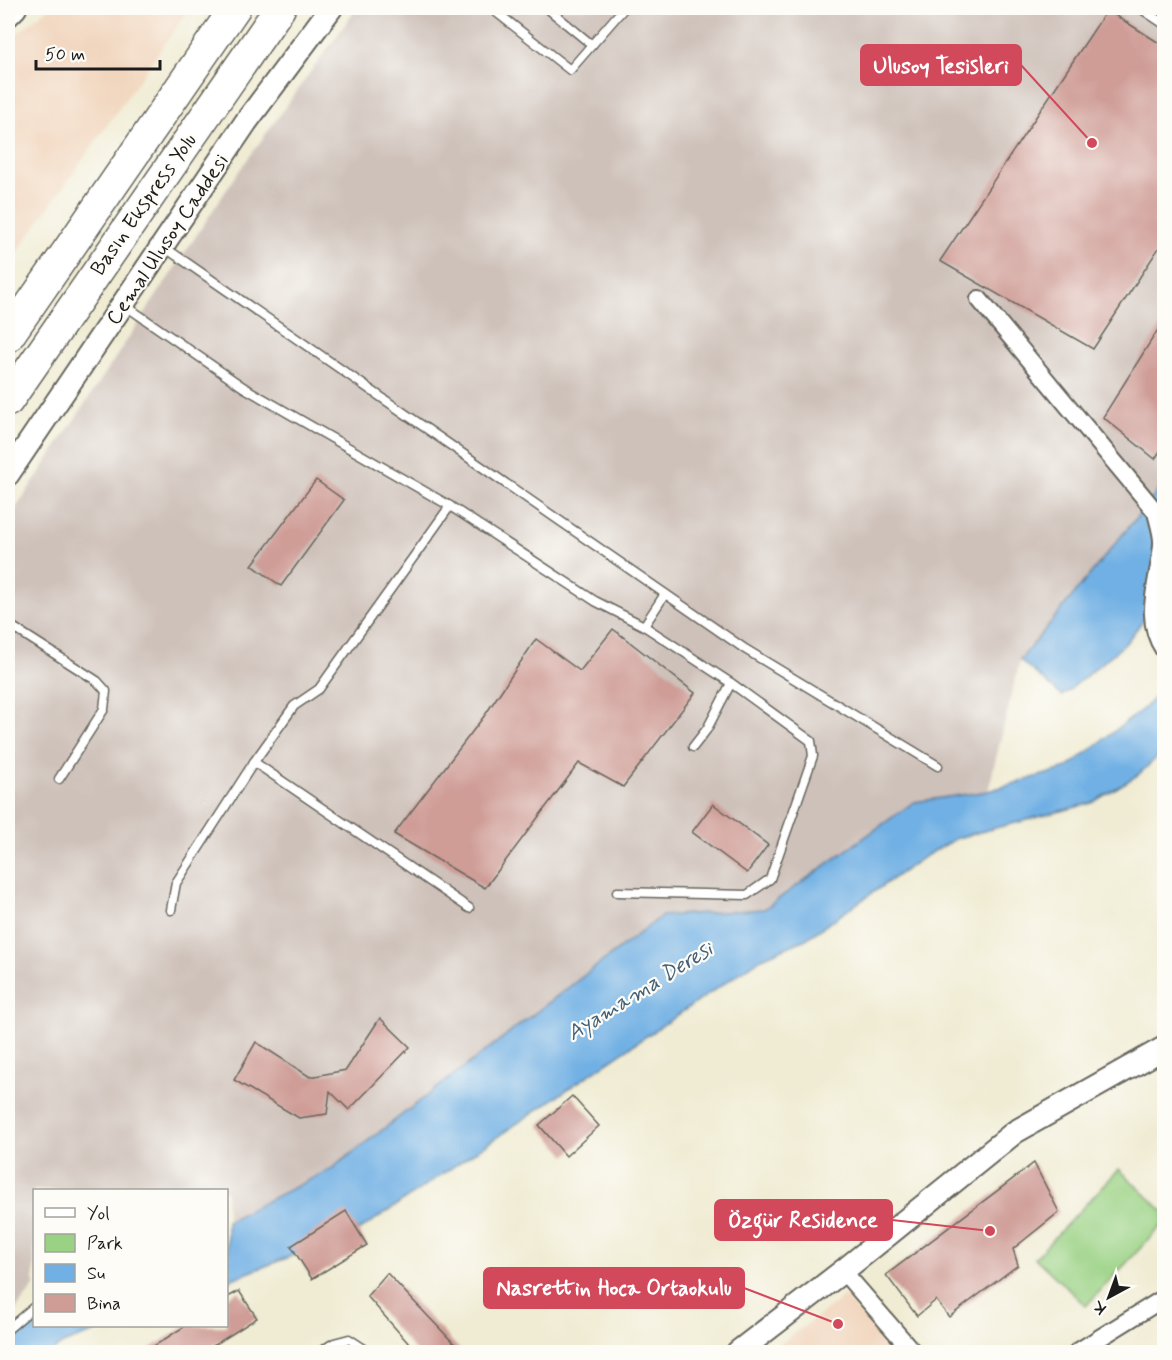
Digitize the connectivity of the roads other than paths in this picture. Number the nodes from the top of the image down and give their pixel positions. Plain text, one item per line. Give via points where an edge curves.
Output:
1 (15, 8) edge
2 (235, 8) edge
3 (280, 8) edge
4 (332, 8) edge
5 (491, 8) edge
6 (547, 8) edge
7 (624, 8) edge
8 (1140, 8) edge
9 (8, 15) edge
10 (1164, 24) edge
11 (592, 45) junction
12 (163, 246) junction
13 (979, 299) dead end
14 (122, 304) junction
15 (8, 337) edge
16 (8, 401) edge
17 (8, 474) edge
18 (450, 506) junction
19 (665, 594) junction
20 (8, 624) edge
21 (644, 626) junction
22 (1164, 650) edge
23 (731, 683) junction
24 (693, 747) dead end
25 (254, 762) junction
26 (938, 766) dead end
27 (59, 779) dead end
28 (616, 892) dead end
29 (469, 908) dead end
30 (171, 910) dead end
31 (1164, 1048) edge
32 (843, 1271) junction
33 (1164, 1298) edge
34 (33, 1308) edge
35 (8, 1329) edge
36 (320, 1353) edge
37 (369, 1353) edge
38 (738, 1353) edge
39 (913, 1353) edge
40 (1077, 1353) edge

1 - 9 main road
2 - 15 highway, Basın Ekspress Yolu
3 - 16 highway, Basın Ekspress Yolu
4 - 12 main road, Cemal Ulusoy Caddesi via 246,122
5 - 11 lane via 570,70
6 - 11 lane
7 - 11 lane
8 - 10 lane
12 - 14 main road, Cemal Ulusoy Caddesi
12 - 19 lane
13 - 22 street via 1156,512 1162,542 1153,605 1155,637
14 - 17 main road, Cemal Ulusoy Caddesi
14 - 18 lane via 243,387
18 - 21 lane via 595,601
18 - 25 lane via 319,689 294,706
19 - 21 lane
19 - 26 lane via 745,649
20 - 27 lane via 98,681 106,691 104,709
21 - 23 lane
23 - 24 lane
23 - 28 lane via 811,741 813,756 770,879 747,895
25 - 29 lane
25 - 30 lane via 176,883
31 - 32 main road via 1015,1132
32 - 38 main road
32 - 39 street
33 - 40 street
34 - 35 lane
36 - 37 lane via 349,1339

